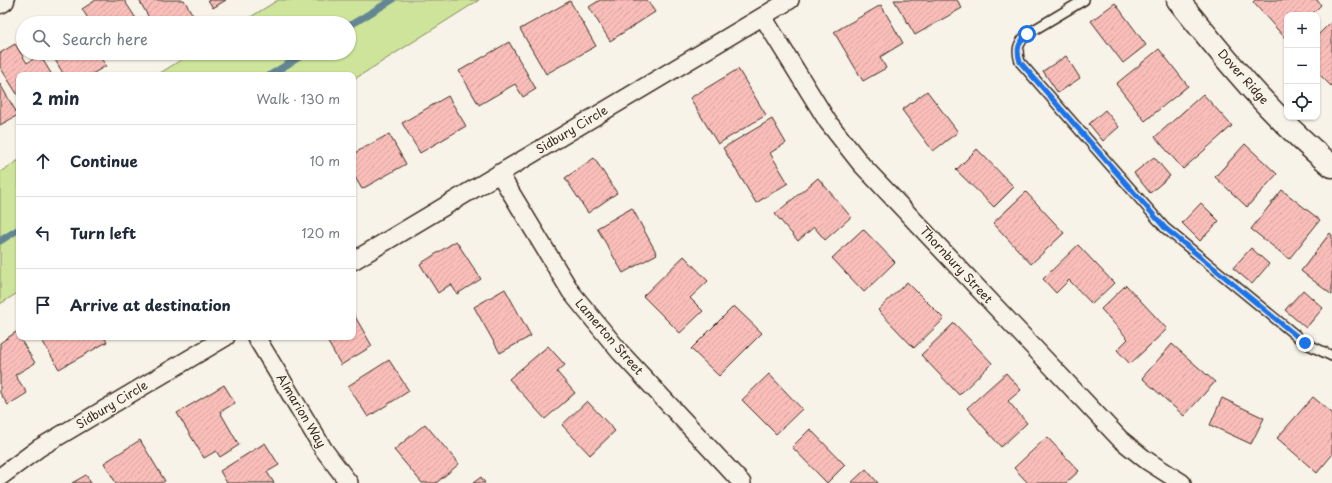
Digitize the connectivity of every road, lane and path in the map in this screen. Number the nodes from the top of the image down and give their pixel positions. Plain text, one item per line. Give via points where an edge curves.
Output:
1 (4, 0) edge
2 (790, 0) edge
3 (1084, 0) edge
4 (1178, 0) edge
5 (0, 2) edge
6 (764, 17) junction
7 (1332, 166) edge
8 (499, 174) junction
9 (356, 259) edge
10 (221, 340) edge
11 (258, 340) edge
12 (1332, 356) edge
13 (0, 477) edge
14 (349, 483) edge
15 (742, 483) edge
16 (1182, 483) edge

1 - 5 street
2 - 6 street, Sidbury Circle
3 - 12 lane via 1027,34 1019,42 1017,51 1020,62 1165,228 1305,343
4 - 7 street, Dover Ridge via 1242,79
6 - 8 street, Sidbury Circle
6 - 16 street, Thornbury Street via 828,122 861,164 1120,438 1146,460
8 - 9 street, Sidbury Circle
8 - 15 street, Lamerton Street via 571,292 620,352
10 - 13 street, Sidbury Circle via 39,448
11 - 14 street, Almarion Way via 324,450

